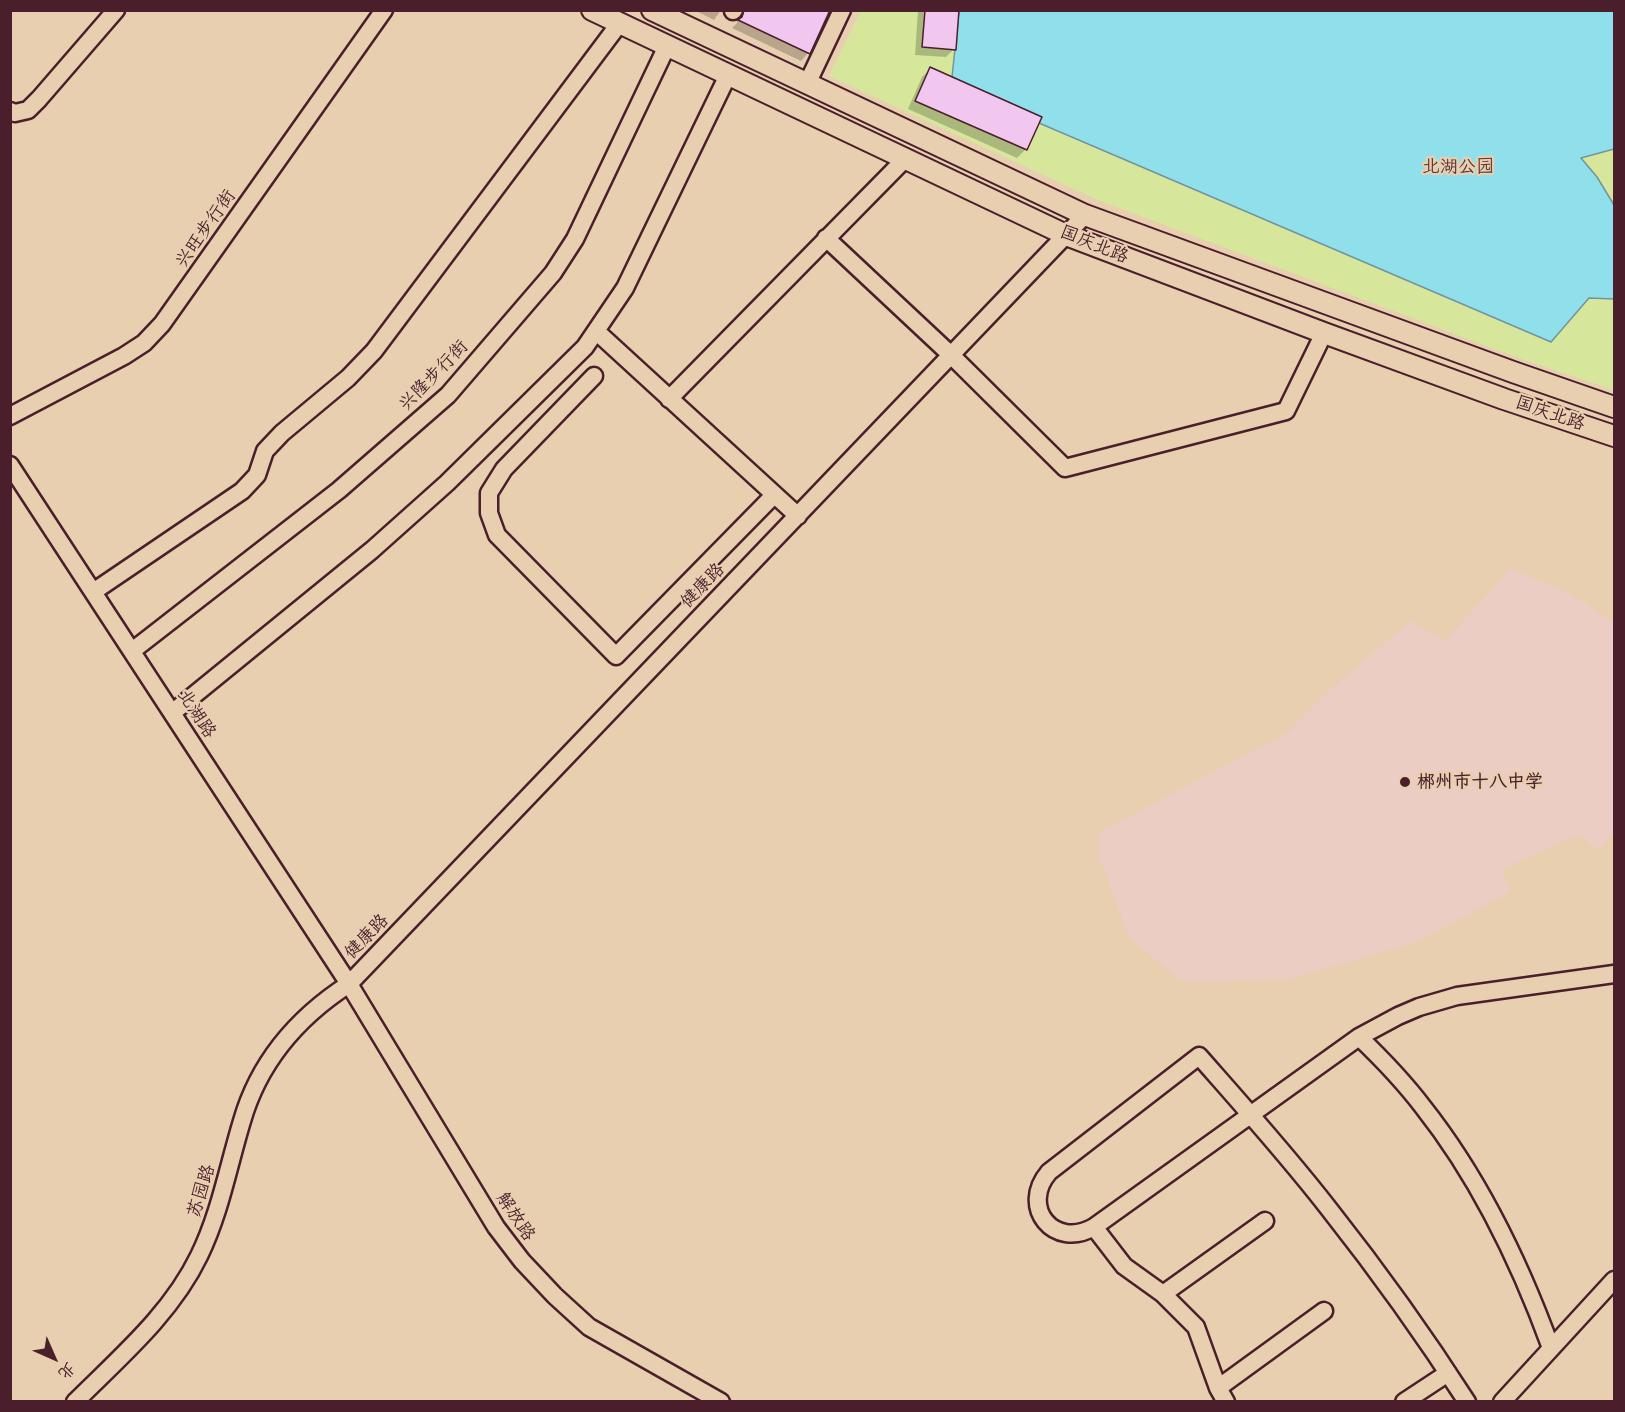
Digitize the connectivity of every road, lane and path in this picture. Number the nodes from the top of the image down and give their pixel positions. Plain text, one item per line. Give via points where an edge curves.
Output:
1 (116, 10) edge
2 (384, 10) edge
3 (592, 10) edge
4 (652, 10) edge
5 (842, 10) edge
6 (619, 24) junction
7 (667, 46) junction
8 (728, 75) junction
9 (807, 84) junction
10 (10, 111) edge
11 (905, 159) junction
12 (1085, 215) junction
13 (1066, 235) junction
14 (826, 238) junction
15 (596, 331) junction
16 (1324, 333) junction
17 (951, 355) junction
18 (594, 376) dead end
19 (669, 399) junction
20 (1614, 407) edge
21 (10, 416) edge
22 (1614, 436) edge
23 (10, 465) edge
24 (774, 495) junction
25 (798, 516) junction
26 (93, 592) junction
27 (132, 651) junction
28 (172, 713) junction
29 (1614, 974) edge
30 (349, 984) junction
31 (1359, 1037) junction
32 (1250, 1115) junction
33 (1265, 1221) dead end
34 (1094, 1227) junction
35 (1614, 1280) edge
36 (1163, 1294) junction
37 (1324, 1311) dead end
38 (1551, 1348) junction
39 (1448, 1373) junction
40 (1222, 1395) edge
41 (75, 1401) edge
42 (721, 1401) edge
43 (1404, 1401) edge
44 (1467, 1401) edge
45 (1502, 1401) edge

1 - 10 street via 28,110
2 - 21 street, 兴旺步行街 via 162,324 124,356
3 - 6 main road, 国庆北路
4 - 9 main road, 国庆北路
5 - 9 street
6 - 7 main road, 国庆北路
6 - 26 street via 374,351 265,451 257,475 242,491
7 - 8 main road, 国庆北路
7 - 27 street, 兴隆步行街 via 576,239 553,273 448,395 339,490
8 - 11 main road, 国庆北路
8 - 15 street via 625,288
9 - 12 main road, 国庆北路
11 - 13 main road, 国庆北路
11 - 14 street
12 - 13 street, 健康路
12 - 20 main road, 国庆北路
13 - 16 main road, 国庆北路
13 - 17 street, 健康路
14 - 17 street
14 - 19 street
15 - 19 street
15 - 28 street via 585,347 447,483 372,550
16 - 17 street via 1286,411 1065,468
16 - 22 main road, 国庆北路
17 - 25 street, 健康路
18 - 24 street via 504,469 489,493 489,513 496,535 616,656
19 - 24 street
23 - 26 street, 北湖路
24 - 25 street
25 - 30 street, 健康路
26 - 27 street, 北湖路
27 - 28 street, 北湖路
28 - 30 street, 北湖路
29 - 31 street via 1457,996 1408,1011
30 - 41 street, 苏园路 via 295,1027 258,1080 242,1120 214,1221 189,1276 152,1325
30 - 42 street, 解放路 via 496,1227 522,1261 589,1327
31 - 32 street
31 - 38 street via 1425,1109 1458,1156 1509,1247
32 - 34 street
32 - 34 street via 1199,1056 1043,1178 1037,1201 1046,1223 1066,1233 1081,1233
32 - 39 street via 1366,1256
33 - 36 street
34 - 36 street via 1124,1266
35 - 38 street
36 - 40 street via 1196,1327
37 - 40 street
38 - 45 street
39 - 43 street
39 - 44 street

